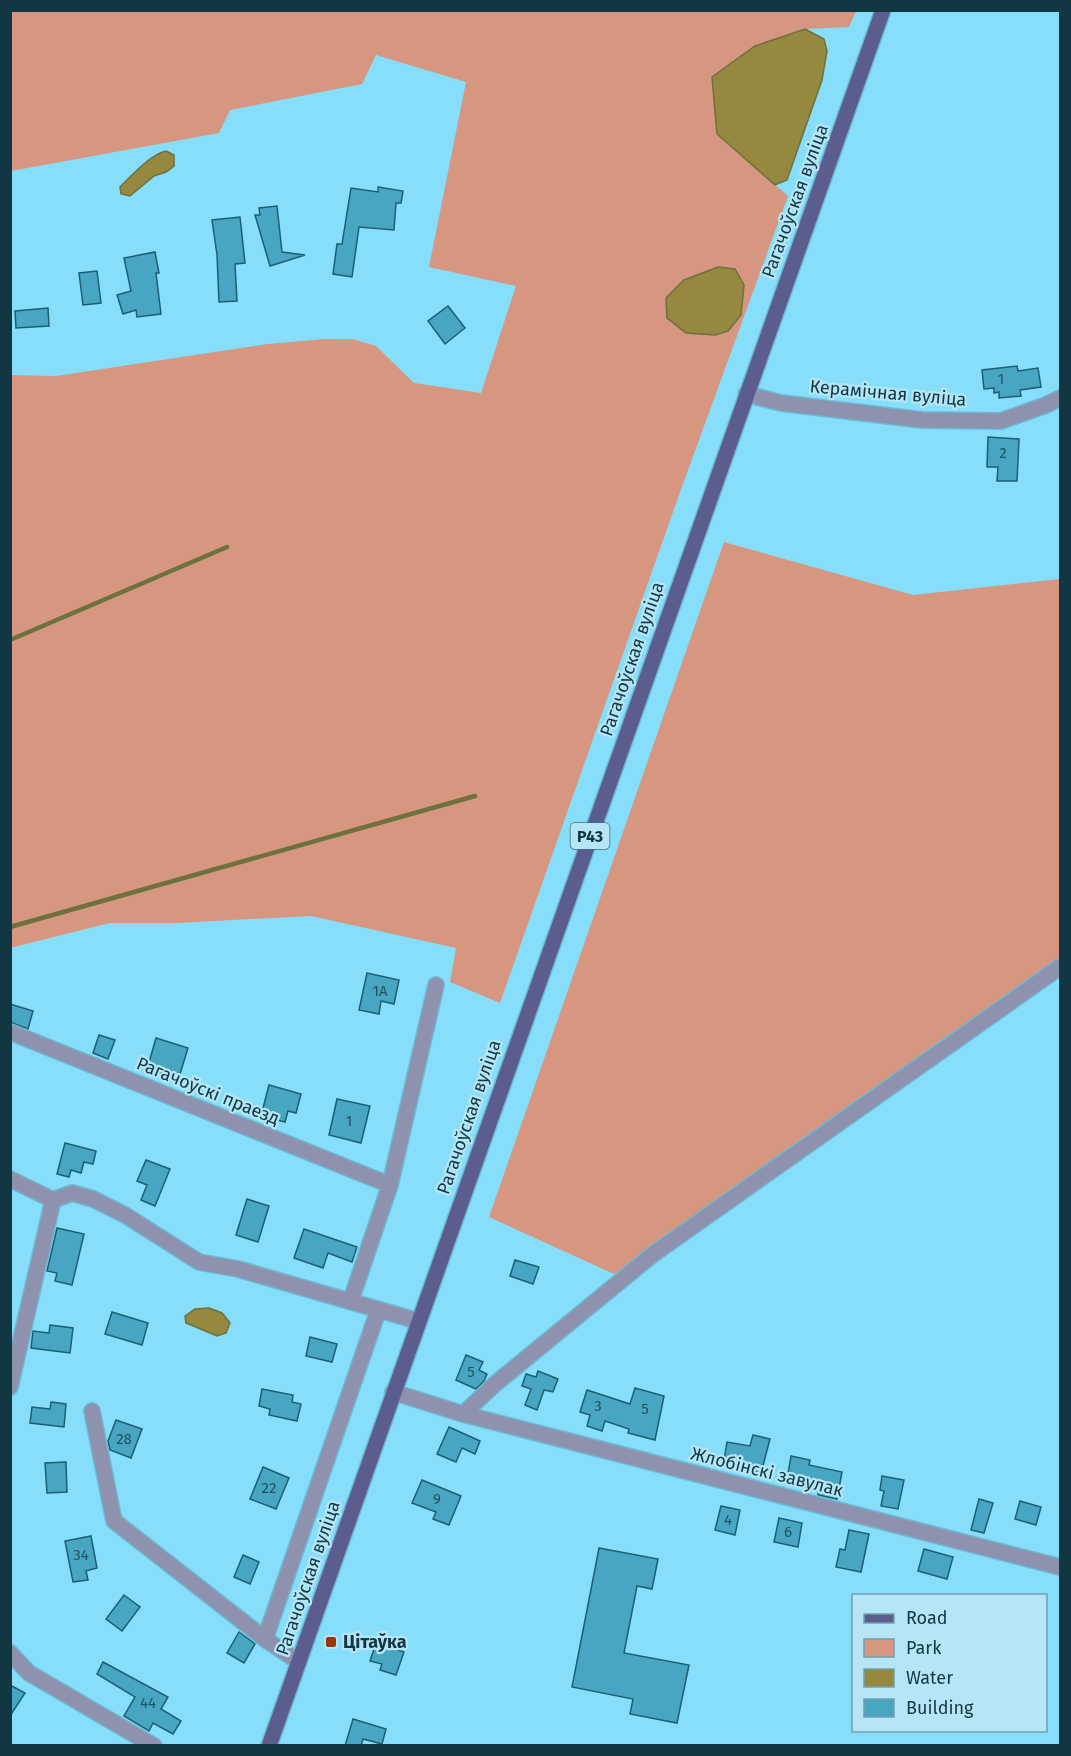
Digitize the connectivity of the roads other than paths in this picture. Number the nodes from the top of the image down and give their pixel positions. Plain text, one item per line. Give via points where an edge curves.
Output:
1 (883, 10) edge
2 (746, 394) junction
3 (1060, 398) edge
4 (1060, 967) edge
5 (436, 985) dead end
6 (10, 1032) edge
7 (10, 1179) edge
8 (390, 1185) junction
9 (53, 1200) junction
10 (351, 1300) junction
11 (378, 1311) junction
12 (418, 1321) junction
13 (10, 1387) edge
14 (393, 1392) junction
15 (92, 1411) dead end
16 (463, 1414) junction
17 (1060, 1567) edge
18 (265, 1638) junction
19 (10, 1653) edge
20 (299, 1662) junction
21 (154, 1746) edge
22 (269, 1746) edge

1 - 2 main road, Рагачоўская вуліца / Р43
2 - 3 street, Керамічная вуліца via 781,403 922,420 1001,421
2 - 12 main road, Рагачоўская вуліца / Р43
4 - 16 street via 652,1255
5 - 8 street
6 - 8 street, Рагачоўскі праезд
7 - 9 street
8 - 10 street
9 - 10 street via 72,1193 93,1199 199,1262
9 - 13 street
10 - 11 street
11 - 12 street
11 - 18 street
12 - 14 main road, Рагачоўская вуліца / Р43
14 - 16 street, Жлобінскі завулак
14 - 20 main road, Рагачоўская вуліца / Р43
15 - 18 street via 114,1521
16 - 17 street, Жлобінскі завулак
18 - 20 street
19 - 21 street via 29,1672
20 - 22 main road, Рагачоўская вуліца / Р43

